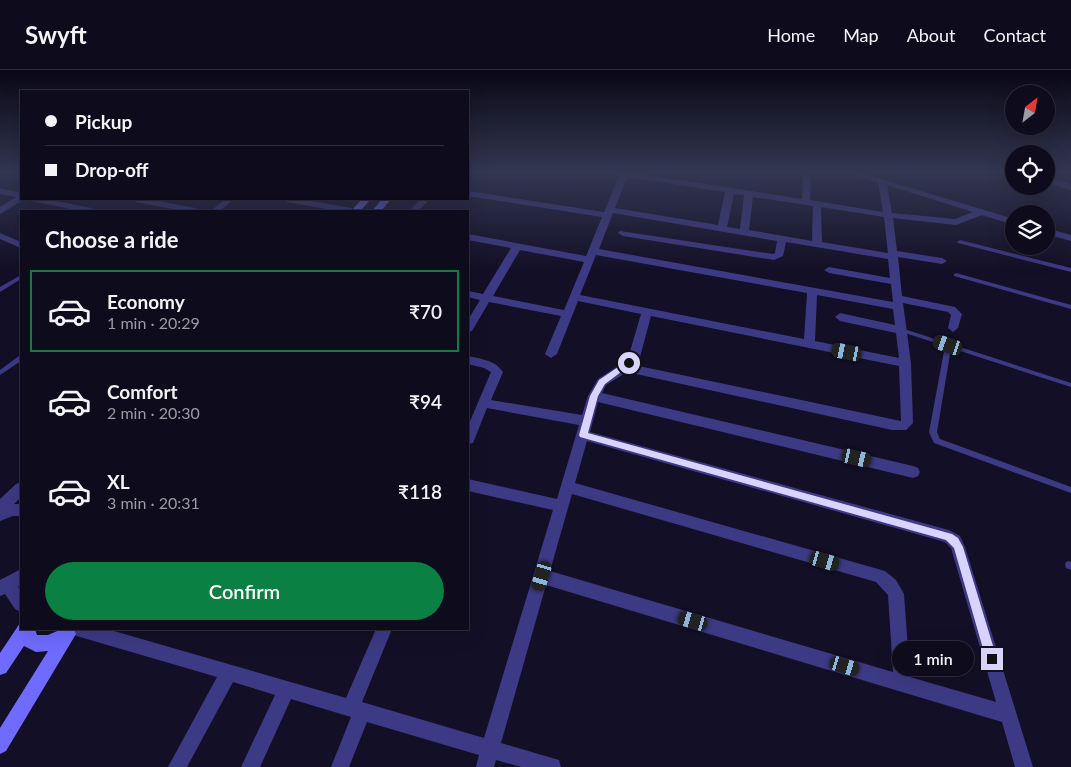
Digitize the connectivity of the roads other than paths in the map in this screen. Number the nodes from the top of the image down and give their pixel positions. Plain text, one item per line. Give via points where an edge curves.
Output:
1 (817, 204) edge
2 (56, 205) edge
3 (163, 205) edge
4 (318, 205) edge
5 (549, 205) edge
6 (610, 205) edge
7 (727, 205) edge
8 (747, 205) edge
9 (820, 205) edge
10 (886, 205) edge
11 (952, 205) edge
12 (76, 210) edge
13 (190, 210) edge
14 (346, 210) edge
15 (608, 213) junction
16 (979, 213) junction
17 (888, 215) junction
18 (1005, 220) edge
19 (722, 229) junction
20 (742, 232) junction
21 (623, 233) dead end
22 (1055, 234) edge
23 (0, 236) edge
24 (469, 237) edge
25 (1071, 238) edge
26 (782, 239) junction
27 (960, 242) dead end
28 (20, 244) edge
29 (817, 244) junction
30 (517, 246) junction
31 (737, 251) junction
32 (591, 255) junction
33 (893, 255) junction
34 (942, 261) dead end
35 (829, 270) dead end
36 (1071, 270) edge
37 (956, 276) dead end
38 (20, 279) edge
39 (896, 282) junction
40 (0, 290) edge
41 (812, 290) junction
42 (469, 294) edge
43 (574, 297) junction
44 (487, 298) junction
45 (898, 302) junction
46 (1071, 307) edge
47 (647, 312) junction
48 (567, 314) junction
49 (840, 317) dead end
50 (469, 326) edge
51 (953, 328) dead end
52 (901, 330) junction
53 (809, 345) junction
54 (948, 345) junction
55 (551, 354) dead end
56 (20, 359) edge
57 (469, 360) edge
58 (905, 363) junction
59 (625, 367) junction
60 (0, 373) edge
61 (1071, 385) edge
62 (594, 396) junction
63 (484, 403) junction
64 (585, 428) junction
65 (469, 437) edge
66 (914, 472) dead end
67 (469, 485) edge
68 (568, 487) junction
69 (20, 489) edge
70 (1071, 490) edge
71 (562, 506) junction
72 (0, 508) edge
73 (20, 510) edge
74 (0, 514) edge
75 (542, 576) junction
76 (20, 577) edge
77 (4, 587) edge
78 (20, 603) edge
79 (25, 630) edge
80 (26, 630) edge
81 (384, 630) edge
82 (74, 631) edge
83 (0, 666) edge
84 (229, 672) junction
85 (902, 683) junction
86 (287, 689) junction
87 (357, 710) junction
88 (1009, 715) junction
89 (0, 745) edge
90 (491, 749) junction
91 (177, 767) edge
92 (250, 767) edge
93 (340, 767) edge
94 (485, 767) edge
95 (552, 767) edge
96 (1024, 767) edge

1 - 29 street
2 - 12 street
3 - 13 street
4 - 14 street
5 - 15 street
6 - 15 street
7 - 19 street
8 - 20 street
9 - 17 street
10 - 17 street
11 - 16 street
15 - 19 street
15 - 32 street
16 - 17 street via 952,222
16 - 18 street
17 - 33 street
19 - 20 street
20 - 26 street
20 - 31 street
21 - 31 street
22 - 25 street
23 - 28 street
24 - 30 street
26 - 29 street
26 - 31 street via 778,256
27 - 36 lane
29 - 33 street
30 - 32 street
30 - 44 street
32 - 41 street
32 - 43 street
33 - 34 street
33 - 39 street
35 - 39 street
37 - 46 lane
38 - 40 lane
39 - 45 street
41 - 45 street
41 - 53 street
42 - 44 street
43 - 47 street
43 - 48 street
44 - 48 street
44 - 50 street
45 - 51 street via 951,309 957,314
45 - 52 street
47 - 53 street
47 - 59 street via 634,357
48 - 55 street
49 - 52 street
52 - 54 lane
52 - 58 street
53 - 58 street
54 - 61 lane
54 - 70 lane via 933,432 937,441
56 - 60 lane
57 - 63 street via 496,368
58 - 59 street via 908,420 902,426
59 - 62 street via 602,382
62 - 64 street
62 - 66 street
63 - 64 street
63 - 65 street
64 - 68 street
64 - 88 street via 955,541
67 - 71 street
68 - 71 street
68 - 85 street via 880,576 896,594
69 - 72 street
71 - 75 street
73 - 74 street
75 - 85 street
75 - 90 street
76 - 77 street
77 - 78 street
79 - 83 main road
80 - 82 main road via 29,639 41,645 50,644
81 - 87 street
82 - 84 street
82 - 89 main road
84 - 86 street
84 - 91 street
85 - 88 street
86 - 87 street
86 - 92 street
87 - 90 street
87 - 93 street
88 - 96 street
90 - 94 street
90 - 95 street

